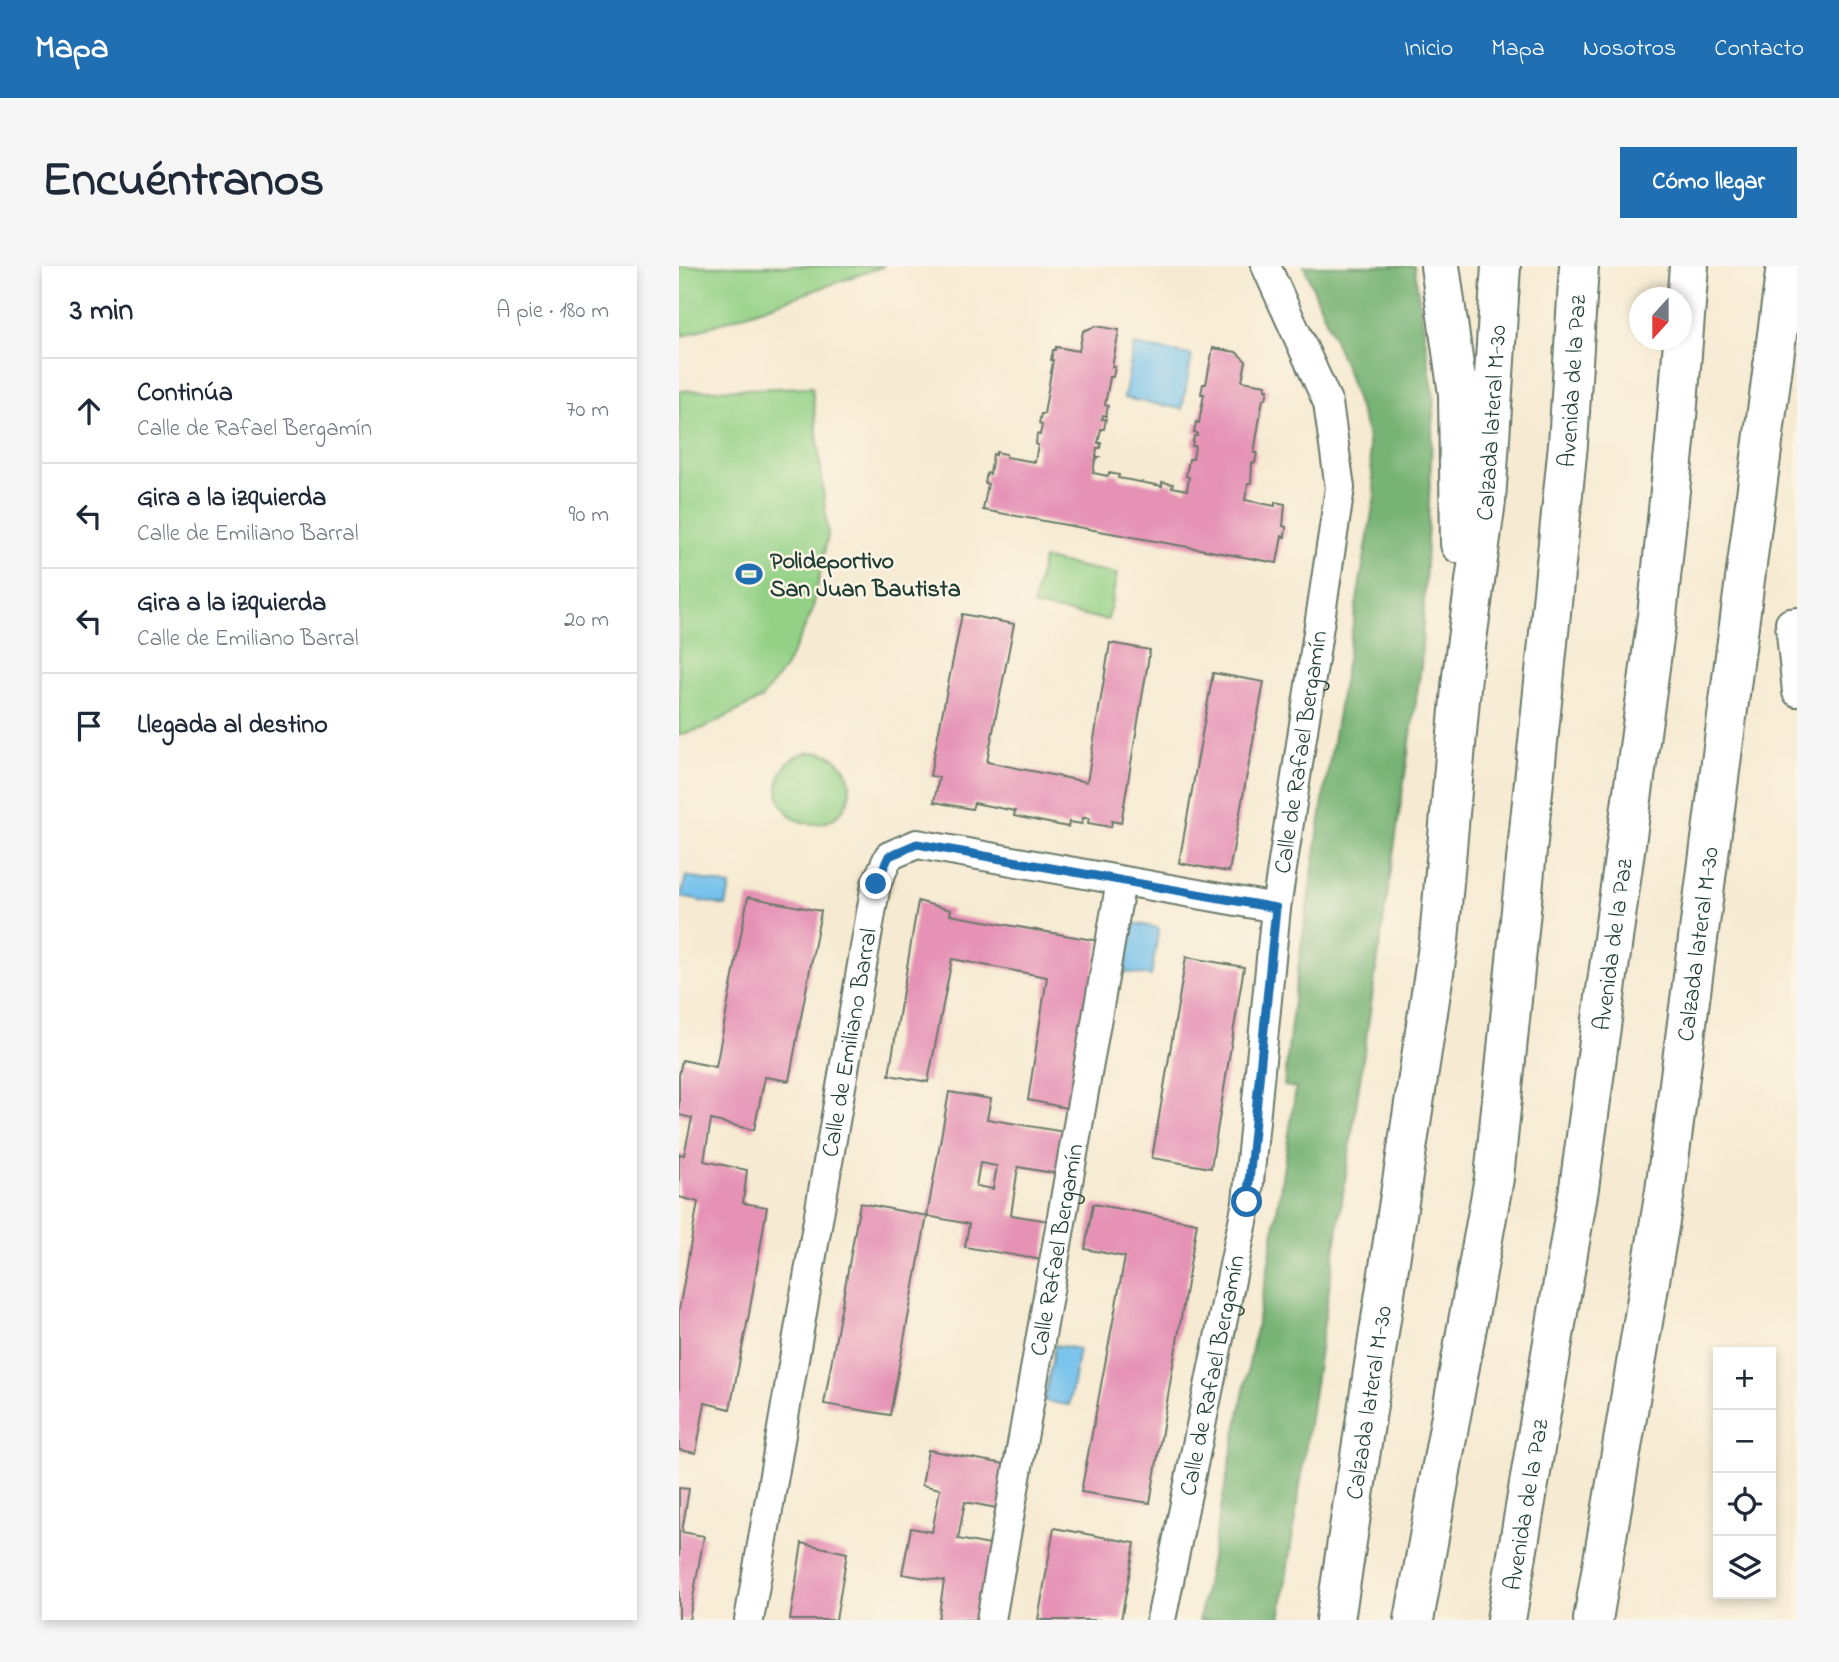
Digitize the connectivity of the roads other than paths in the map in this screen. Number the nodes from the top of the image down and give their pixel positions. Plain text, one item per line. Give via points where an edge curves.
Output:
1 (1266, 266) edge
2 (1440, 266) edge
3 (1501, 266) edge
4 (1579, 266) edge
5 (1689, 266) edge
6 (1706, 266) edge
7 (1787, 266) edge
8 (1675, 442) junction
9 (1794, 622) edge
10 (1462, 676) junction
11 (1797, 692) edge
12 (1121, 880) junction
13 (1276, 908) junction
14 (749, 1620) edge
15 (991, 1620) edge
16 (1161, 1620) edge
17 (1335, 1620) edge
18 (1414, 1620) edge
19 (1506, 1620) edge
20 (1593, 1620) edge

1 - 13 street, Calle de Rafael Bergamín via 1328,404 1340,488
2 - 10 highway via 1458,394
3 - 10 highway, Calzada lateral M-30 via 1486,501
4 - 18 highway, Avenida de la Paz via 1568,444 1494,1178
5 - 8 highway, Avenida de la Paz
6 - 8 highway
7 - 20 highway, Calzada lateral M-30 via 1665,1191
8 - 19 highway, Avenida de la Paz via 1657,616 1579,1188
9 - 11 street
10 - 17 highway, Calzada lateral M-30 via 1439,940
12 - 13 street, Calle de Emiliano Barral
12 - 14 street, Calle de Emiliano Barral via 917,844 889,856 876,884
12 - 15 street, Calle Rafael Bergamín
13 - 16 street, Calle de Rafael Bergamín via 1247,1202

